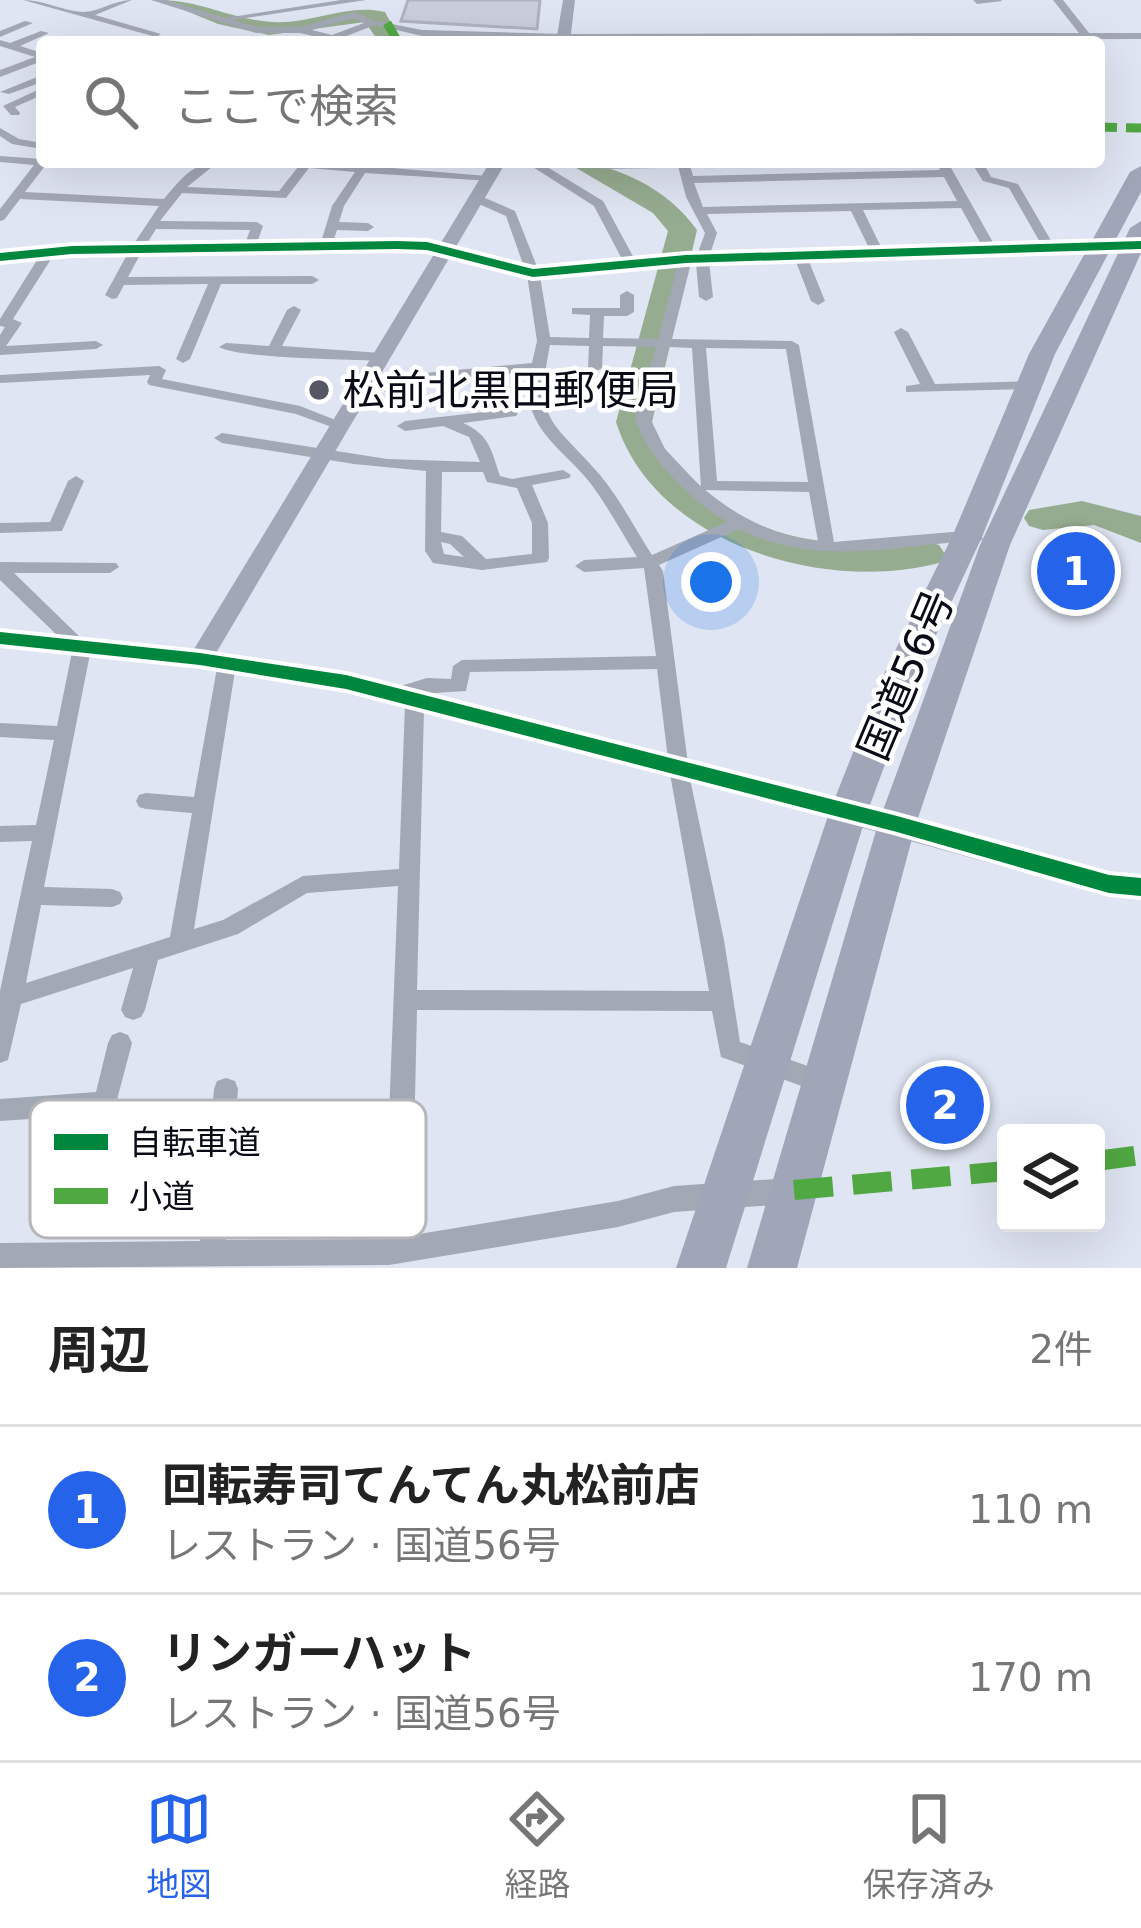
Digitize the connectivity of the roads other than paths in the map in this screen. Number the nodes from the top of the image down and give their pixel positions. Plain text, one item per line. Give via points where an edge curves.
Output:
1 (28, 0) edge
2 (82, 0) edge
3 (127, 0) edge
4 (269, 0) edge
5 (361, 0) edge
6 (569, 0) edge
7 (1058, 0) edge
8 (164, 1) edge
9 (983, 1) edge
10 (997, 1) edge
11 (59, 8) junction
12 (392, 9) dead end
13 (277, 11) junction
14 (86, 15) junction
15 (219, 19) junction
16 (379, 22) junction
17 (28, 23) dead end
18 (491, 25) dead end
19 (301, 30) junction
20 (44, 33) dead end
21 (156, 34) dead end
22 (564, 35) edge
23 (278, 36) edge
24 (317, 36) edge
25 (339, 36) edge
26 (1086, 36) junction
27 (1141, 36) edge
28 (7, 43) edge
29 (36, 53) edge
30 (0, 54) edge
31 (36, 56) edge
32 (1, 73) edge
33 (36, 83) edge
34 (36, 85) edge
35 (36, 87) edge
36 (5, 92) dead end
37 (15, 112) dead end
38 (0, 130) edge
39 (36, 145) edge
40 (0, 159) edge
41 (36, 162) edge
42 (37, 168) edge
43 (202, 168) edge
44 (303, 168) edge
45 (351, 168) edge
46 (368, 168) edge
47 (391, 168) edge
48 (422, 168) edge
49 (541, 168) edge
50 (603, 168) edge
51 (684, 168) edge
52 (925, 168) edge
53 (946, 168) edge
54 (980, 168) edge
55 (362, 169) junction
56 (1141, 172) edge
57 (428, 175) junction
58 (487, 180) edge
59 (687, 180) junction
60 (629, 182) dead end
61 (182, 190) junction
62 (17, 195) junction
63 (171, 203) junction
64 (965, 204) junction
65 (855, 207) junction
66 (700, 211) junction
67 (1, 215) edge
68 (156, 225) junction
69 (334, 226) junction
70 (368, 227) dead end
71 (1138, 239) edge
72 (326, 245) junction
73 (1048, 245) junction
74 (1099, 245) junction
75 (242, 246) junction
76 (989, 247) junction
77 (135, 249) junction
78 (49, 252) junction
79 (443, 252) junction
80 (878, 253) junction
81 (800, 256) junction
82 (0, 257) edge
83 (694, 259) junction
84 (630, 262) junction
85 (532, 274) junction
86 (220, 280) junction
87 (312, 280) dead end
88 (627, 295) dead end
89 (706, 297) dead end
90 (818, 301) dead end
91 (294, 310) dead end
92 (578, 311) dead end
93 (597, 311) junction
94 (902, 332) dead end
95 (544, 341) junction
96 (596, 342) junction
97 (663, 343) junction
98 (699, 344) junction
99 (96, 345) dead end
100 (226, 347) dead end
101 (0, 348) edge
102 (273, 351) junction
103 (180, 353) dead end
104 (381, 357) junction
105 (541, 367) junction
106 (595, 368) dead end
107 (0, 379) edge
108 (1031, 385) junction
109 (929, 387) junction
110 (911, 389) dead end
111 (358, 395) junction
112 (511, 413) dead end
113 (445, 421) junction
114 (340, 424) junction
115 (405, 426) dead end
116 (222, 438) dead end
117 (323, 454) junction
118 (488, 467) junction
119 (434, 470) junction
120 (563, 475) dead end
121 (76, 481) dead end
122 (523, 482) junction
123 (816, 487) junction
124 (731, 528) junction
125 (0, 529) edge
126 (981, 541) junction
127 (827, 548) junction
128 (651, 562) junction
129 (584, 566) dead end
130 (110, 567) dead end
131 (0, 569) edge
132 (0, 638) edge
133 (82, 649) junction
134 (200, 659) junction
135 (667, 662) junction
136 (227, 664) junction
137 (392, 695) junction
138 (416, 702) junction
139 (0, 730) edge
140 (65, 734) junction
141 (680, 767) junction
142 (146, 801) dead end
143 (203, 806) junction
144 (848, 813) junction
145 (896, 824) junction
146 (46, 833) junction
147 (0, 834) edge
148 (410, 877) junction
149 (1141, 887) edge
150 (33, 896) junction
151 (112, 898) dead end
152 (180, 944) junction
153 (148, 954) junction
154 (6, 1000) edge
155 (405, 1000) junction
156 (722, 1001) junction
157 (133, 1010) dead end
158 (120, 1043) dead end
159 (0, 1052) edge
160 (767, 1063) junction
161 (824, 1083) junction
162 (226, 1089) dead end
163 (106, 1100) edge
164 (225, 1100) edge
165 (402, 1100) edge
166 (30, 1108) edge
167 (0, 1110) edge
168 (794, 1190) junction
169 (724, 1196) junction
170 (213, 1238) edge
171 (212, 1254) junction
172 (0, 1256) edge
173 (700, 1268) edge
174 (772, 1268) edge

1 - 11 street
2 - 11 street
3 - 14 street
4 - 13 street
5 - 13 street
6 - 22 street
7 - 26 street
8 - 15 street
9 - 10 street
11 - 14 street
12 - 16 street
13 - 15 street
14 - 21 street
15 - 19 street
16 - 19 street via 347,15
16 - 22 street via 422,33
16 - 25 street
17 - 28 street
18 - 22 street
19 - 23 street
19 - 24 street
20 - 28 street
22 - 26 street
26 - 27 street
28 - 29 street
28 - 30 street
31 - 32 street
32 - 33 street
34 - 36 street
35 - 37 street via 8,106
38 - 39 street
40 - 41 street
42 - 62 street
43 - 61 street
44 - 61 street via 281,195
45 - 55 street
46 - 55 street
47 - 57 street
48 - 57 street
49 - 84 street via 599,204
50 - 60 street
51 - 59 street
52 - 59 street
53 - 64 street
54 - 73 street via 986,179 1014,186
55 - 69 street
56 - 74 highway, 国道56号
57 - 58 street
58 - 79 street
58 - 85 street via 512,214
59 - 66 street
61 - 63 street
62 - 63 street
62 - 67 street
63 - 68 street
64 - 65 street
64 - 76 street
65 - 66 street
65 - 80 street
66 - 83 street via 711,233
68 - 75 street via 257,226
68 - 77 street
69 - 70 street
69 - 72 street
71 - 74 street
71 - 126 highway, 国道56号
72 - 75 street
72 - 79 street
73 - 74 street
73 - 76 street
74 - 108 highway, 国道56号
75 - 77 street
75 - 86 street
76 - 80 street
77 - 78 street
77 - 86 street via 116,288
78 - 82 street
78 - 101 street via 4,323 15,323
79 - 85 street
79 - 104 street
80 - 81 street
81 - 83 street
81 - 90 street
83 - 84 street
83 - 89 street
83 - 97 street
84 - 85 street
85 - 95 street
86 - 87 street
86 - 103 street
88 - 93 street via 627,312
91 - 102 street
92 - 93 street
93 - 96 street
94 - 109 street
95 - 96 street
95 - 105 street
96 - 97 street
96 - 106 street
97 - 98 street
97 - 124 street via 643,420 651,444
98 - 123 street via 792,345
98 - 123 street via 709,486
99 - 101 street
100 - 102 street
102 - 104 street
104 - 111 street
105 - 111 street via 425,377
105 - 128 street via 535,399 549,432 596,480
107 - 114 street via 158,370 154,382
108 - 109 street
108 - 126 highway, 国道56号
109 - 110 street
111 - 114 street
112 - 113 street
113 - 115 street
113 - 118 street via 474,434
114 - 117 street
116 - 117 street
117 - 119 street
117 - 134 street
118 - 119 street
118 - 122 street via 493,479
119 - 122 street via 433,551 439,559 482,565 541,558 540,524
120 - 122 street
121 - 125 street via 56,527
123 - 127 street
124 - 127 street
124 - 128 street
126 - 127 street
126 - 144 highway, 国道56号 via 904,668
126 - 145 highway, 国道56号
128 - 129 street
128 - 135 street
130 - 131 street
131 - 133 street
132 - 133 street
133 - 134 street
133 - 140 street
134 - 136 street
135 - 137 street via 462,666 459,686
135 - 141 street
136 - 137 street
136 - 143 street
137 - 138 street
138 - 141 street
138 - 148 street
139 - 140 street
140 - 146 street
141 - 144 street
141 - 156 street
142 - 143 street
143 - 152 street
144 - 145 street
144 - 160 highway, 国道56号
145 - 149 street
145 - 161 highway, 国道56号
146 - 147 street
146 - 150 street
148 - 152 street via 303,885 230,927
148 - 155 street
150 - 151 street
150 - 154 street
152 - 153 street
153 - 154 street
153 - 157 street
154 - 159 street
155 - 156 street
155 - 165 street
156 - 160 street via 729,1049
158 - 163 street
160 - 161 street
160 - 169 highway, 国道56号
161 - 168 highway, 国道56号
162 - 164 street
166 - 167 street
168 - 169 street
168 - 174 highway, 国道56号
169 - 171 street via 389,1252
169 - 173 highway, 国道56号
170 - 171 street
171 - 172 street

